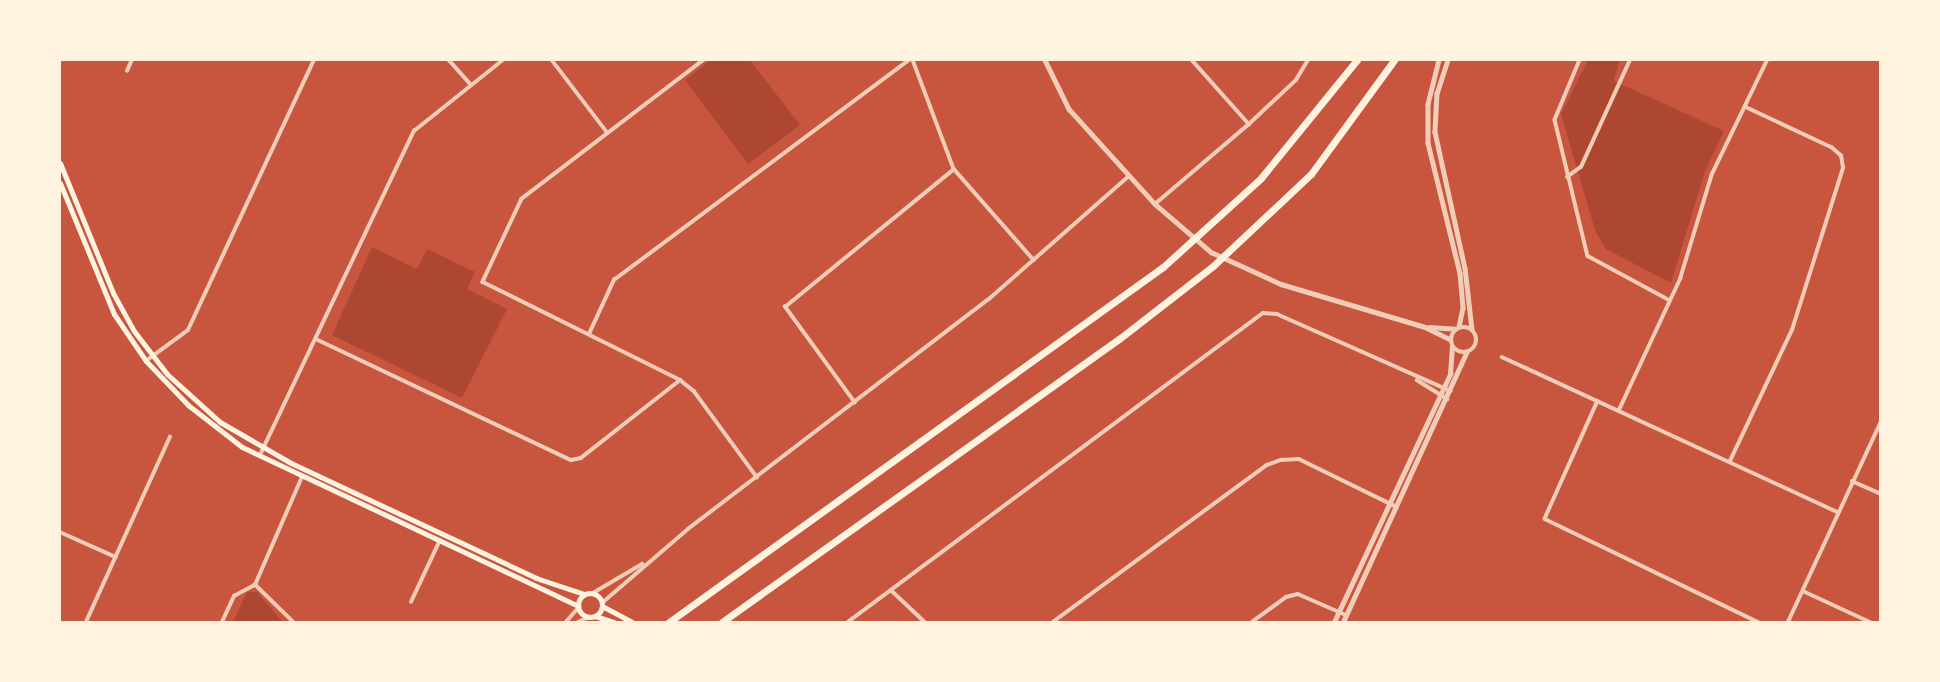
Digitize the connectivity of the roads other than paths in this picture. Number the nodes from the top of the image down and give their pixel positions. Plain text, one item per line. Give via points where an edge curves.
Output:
1 (132, 60) edge
2 (314, 60) edge
3 (449, 60) edge
4 (503, 60) edge
5 (552, 60) edge
6 (704, 60) edge
7 (911, 60) edge
8 (1192, 60) edge
9 (1308, 60) edge
10 (1357, 60) edge
11 (1394, 60) edge
12 (1439, 60) edge
13 (1448, 60) edge
14 (1580, 60) edge
15 (1630, 60) edge
16 (1767, 60) edge
17 (1047, 62) edge
18 (127, 71) dead end
19 (470, 83) junction
20 (1745, 107) junction
21 (1249, 124) junction
22 (607, 132) junction
23 (60, 163) edge
24 (954, 169) junction
25 (1128, 177) junction
26 (1567, 177) junction
27 (60, 183) edge
28 (1154, 204) junction
29 (1034, 260) junction
30 (1670, 300) junction
31 (1425, 327) junction
32 (1457, 328) junction
33 (1472, 329) junction
34 (588, 335) junction
35 (316, 339) junction
36 (1450, 339) junction
37 (1452, 347) junction
38 (1466, 353) junction
39 (153, 356) junction
40 (1502, 357) dead end
41 (146, 361) junction
42 (680, 380) junction
43 (1417, 380) junction
44 (1443, 388) junction
45 (1451, 391) junction
46 (1439, 395) junction
47 (1447, 399) junction
48 (1598, 401) junction
49 (855, 403) junction
50 (1619, 410) junction
51 (1881, 422) edge
52 (170, 437) dead end
53 (261, 452) junction
54 (1730, 461) junction
55 (303, 475) junction
56 (757, 477) junction
57 (1852, 481) junction
58 (1881, 494) edge
59 (1389, 503) junction
60 (1396, 507) junction
61 (1838, 512) junction
62 (60, 532) edge
63 (442, 537) junction
64 (117, 556) junction
65 (647, 561) junction
66 (255, 585) junction
67 (891, 590) junction
68 (1803, 591) junction
69 (593, 593) junction
70 (584, 594) junction
71 (411, 602) dead end
72 (602, 605) junction
73 (578, 607) junction
74 (1339, 612) junction
75 (1346, 615) junction
76 (592, 617) junction
77 (86, 622) edge
78 (222, 622) edge
79 (293, 622) edge
80 (566, 622) edge
81 (578, 622) edge
82 (614, 622) edge
83 (632, 622) edge
84 (669, 622) edge
85 (722, 622) edge
86 (848, 622) edge
87 (925, 622) edge
88 (1053, 622) edge
89 (1252, 622) edge
90 (1334, 622) edge
91 (1343, 622) edge
92 (1758, 622) edge
93 (1788, 622) edge
94 (1870, 622) edge

1 - 18 street
2 - 39 street via 188,330
3 - 19 street
4 - 19 street
5 - 22 street
6 - 22 street
7 - 24 street
7 - 34 street via 614,280
8 - 21 street
9 - 21 street via 1296,80
10 - 84 highway via 1282,155 1172,260
11 - 85 highway via 1311,174 1213,266 1119,339
12 - 32 street via 1430,89 1427,130 1460,273 1463,308
13 - 33 street via 1437,93 1435,132 1465,268
14 - 26 street via 1555,120
15 - 26 street via 1581,167
16 - 20 street
17 - 25 street via 1069,109
19 - 35 street via 414,131
20 - 30 street via 1712,174
20 - 54 street via 1832,148 1841,156 1843,168 1792,330
21 - 28 street
22 - 34 street via 513,210 483,282
23 - 39 main road via 117,301
24 - 29 street
24 - 49 street via 785,307
25 - 28 street
25 - 29 street
26 - 30 street via 1588,256
27 - 41 main road via 114,314
28 - 31 street via 1211,252 1253,272
29 - 49 street
30 - 50 street
31 - 32 street
31 - 36 street
32 - 33 street
32 - 36 street
33 - 38 street via 1476,343
34 - 42 street
35 - 42 street via 572,460 581,458
35 - 53 street
36 - 37 street
37 - 38 street
37 - 44 street via 1453,363
38 - 45 street
39 - 41 street
39 - 53 main road via 206,410
40 - 48 street
41 - 53 main road via 188,405
42 - 56 street via 694,391
43 - 44 street
43 - 46 street
43 - 67 street via 1276,314 1263,313
44 - 45 street
44 - 46 street
45 - 47 street
46 - 47 street
46 - 59 street
47 - 60 street
48 - 50 street
48 - 92 street via 1545,519
49 - 56 street
50 - 54 street
51 - 57 street
52 - 64 street
53 - 55 main road
53 - 63 main road
54 - 61 street
55 - 63 main road
55 - 66 street
56 - 65 street
57 - 58 street
57 - 61 street
59 - 60 street
59 - 74 street
59 - 88 street via 1299,460 1281,460 1267,465
60 - 75 street
61 - 68 street
62 - 64 street
63 - 70 main road
63 - 71 street
63 - 73 main road
64 - 77 street
65 - 69 street
65 - 72 street
66 - 78 street via 234,596
66 - 79 street
67 - 86 street
67 - 87 street
68 - 93 street
68 - 94 street
69 - 70 main road
69 - 72 main road
70 - 73 main road
72 - 76 main road
72 - 83 main road
73 - 76 main road
73 - 80 street
74 - 75 street
74 - 89 street via 1298,594 1286,597
74 - 90 street
75 - 91 street
76 - 81 street
76 - 82 main road

